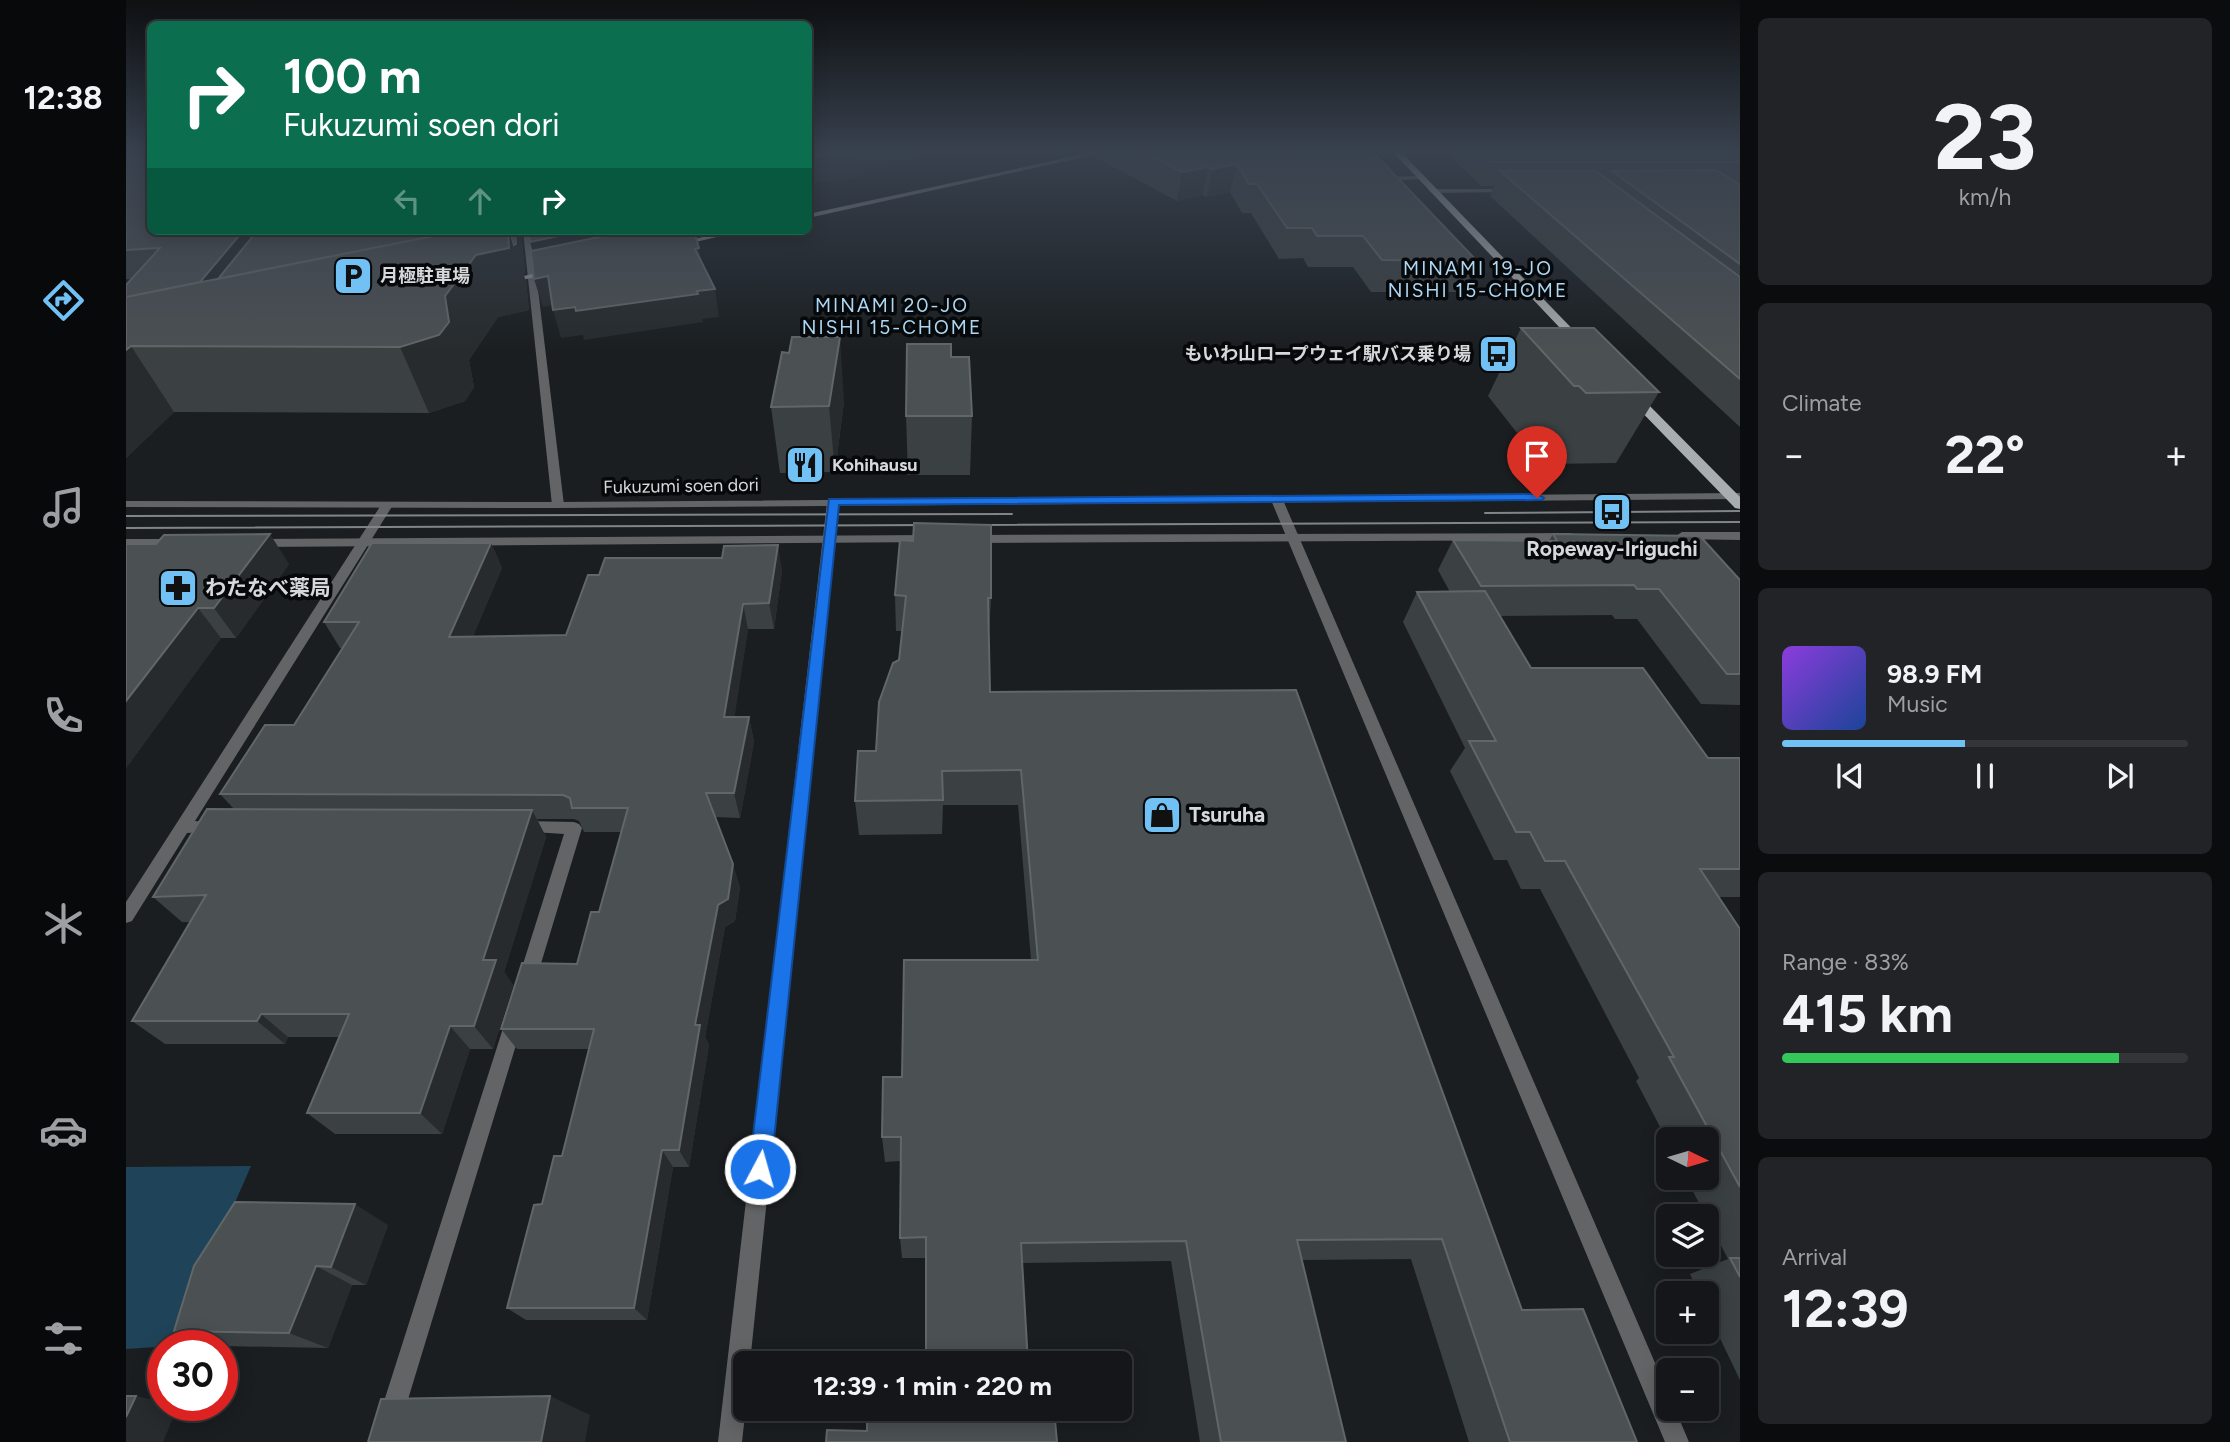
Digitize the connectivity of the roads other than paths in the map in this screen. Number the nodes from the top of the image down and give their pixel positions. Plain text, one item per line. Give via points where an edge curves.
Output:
1 (1458, 217) edge
2 (527, 235) edge
3 (721, 235) edge
4 (662, 248) edge
5 (563, 269) edge
6 (530, 276) junction
7 (503, 282) edge
8 (1595, 358) edge
9 (1624, 388) edge
10 (1737, 499) edge
11 (1277, 500) junction
12 (833, 502) junction
13 (126, 504) edge
14 (387, 505) junction
15 (558, 505) junction
16 (1740, 536) edge
17 (1293, 537) junction
18 (1580, 537) edge
19 (1675, 537) edge
20 (938, 539) edge
21 (965, 539) edge
22 (829, 540) junction
23 (365, 542) junction
24 (126, 543) edge
25 (192, 543) edge
26 (246, 543) edge
27 (183, 827) junction
28 (225, 827) edge
29 (502, 827) edge
30 (126, 916) edge
31 (383, 1442) edge
32 (730, 1442) edge
33 (1677, 1442) edge

1 - 8 main road
2 - 6 street
3 - 4 main road
5 - 6 main road
6 - 7 main road
6 - 15 street
9 - 10 main road
10 - 11 street, Fukuzumi soen dori
11 - 12 street, Fukuzumi soen dori
11 - 17 street
12 - 15 street, Fukuzumi soen dori
12 - 22 street
13 - 14 street, Fukuzumi soen dori
14 - 15 street, Fukuzumi soen dori
14 - 23 street
16 - 19 street
17 - 18 street
17 - 21 street
17 - 33 street
20 - 22 street
22 - 23 street
22 - 32 street
23 - 26 street
23 - 27 street
24 - 25 street
27 - 28 street
27 - 30 street
29 - 31 street via 574,828

